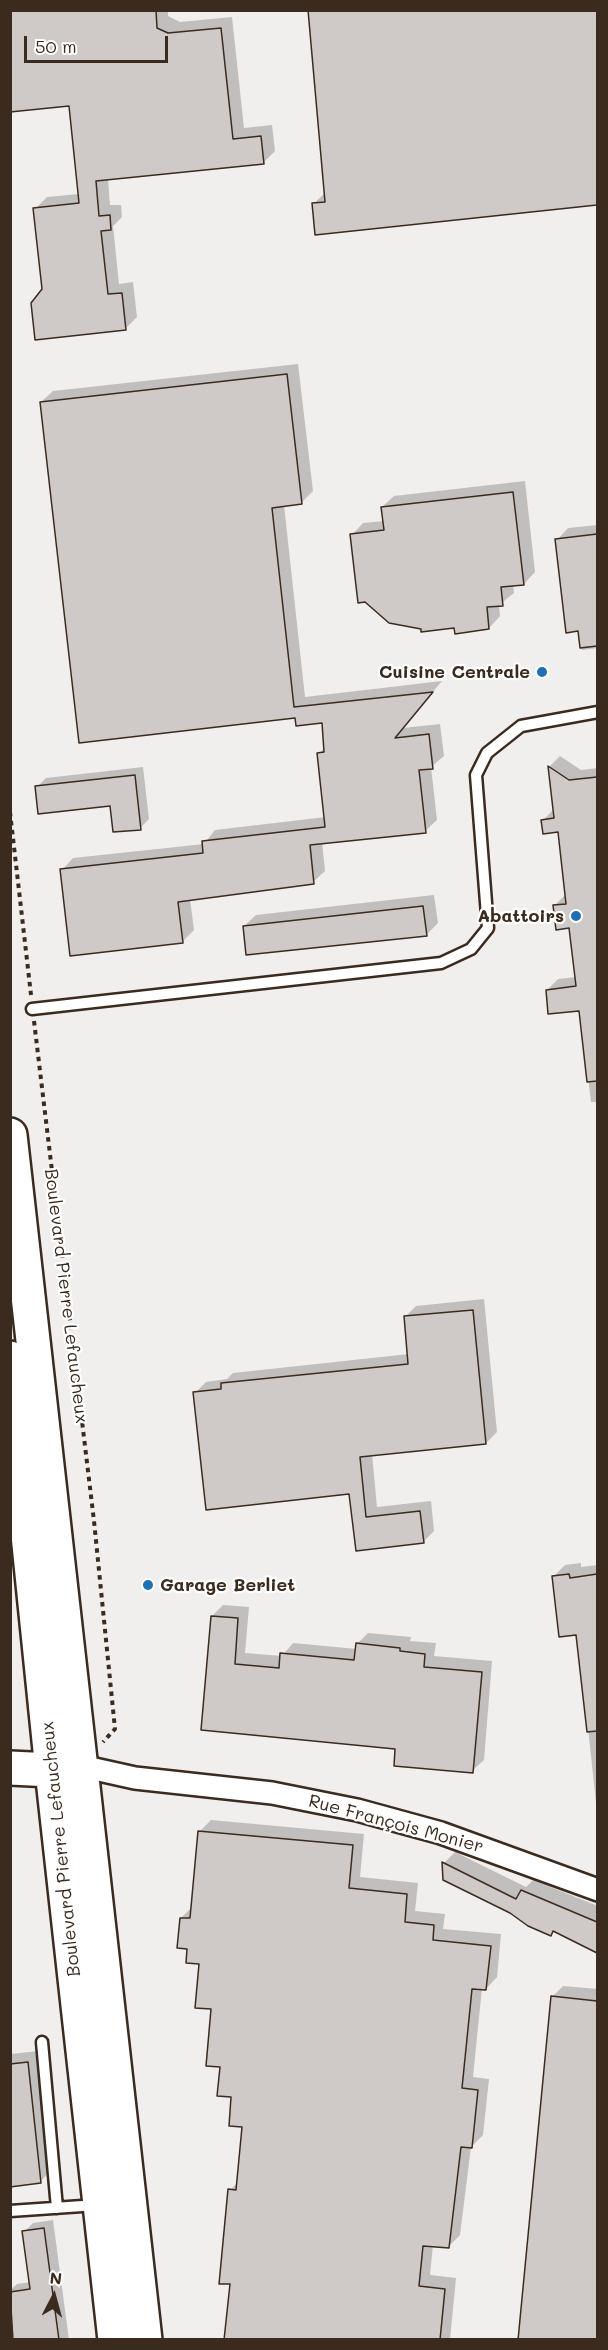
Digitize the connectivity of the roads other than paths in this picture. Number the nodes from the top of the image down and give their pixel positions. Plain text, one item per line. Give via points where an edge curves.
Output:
1 (597, 712) edge
2 (33, 1009) road end
3 (10, 1135) edge
4 (10, 1358) edge
5 (21, 1449) junction
6 (10, 1523) edge
7 (10, 1768) edge
8 (67, 1768) junction
9 (597, 1890) edge
10 (42, 2042) dead end
11 (100, 2204) junction
12 (57, 2208) junction
13 (10, 2211) edge
14 (115, 2340) edge
15 (146, 2340) edge

1 - 2 lane via 521,726 487,753 476,775 488,928 471,949 441,963
3 - 8 main road, Boulevard Pierre Lefaucheux
4 - 5 main road, Boulevard Pierre Lefaucheux
5 - 6 main road
5 - 8 main road, Boulevard Pierre Lefaucheux
7 - 8 main road
8 - 9 street, Rue François Monier via 273,1793 357,1810 441,1833
8 - 11 main road, Boulevard Pierre Lefaucheux
8 - 15 main road, Boulevard Pierre Lefaucheux
10 - 12 lane
11 - 12 lane
11 - 14 main road, Boulevard Pierre Lefaucheux
12 - 13 lane

